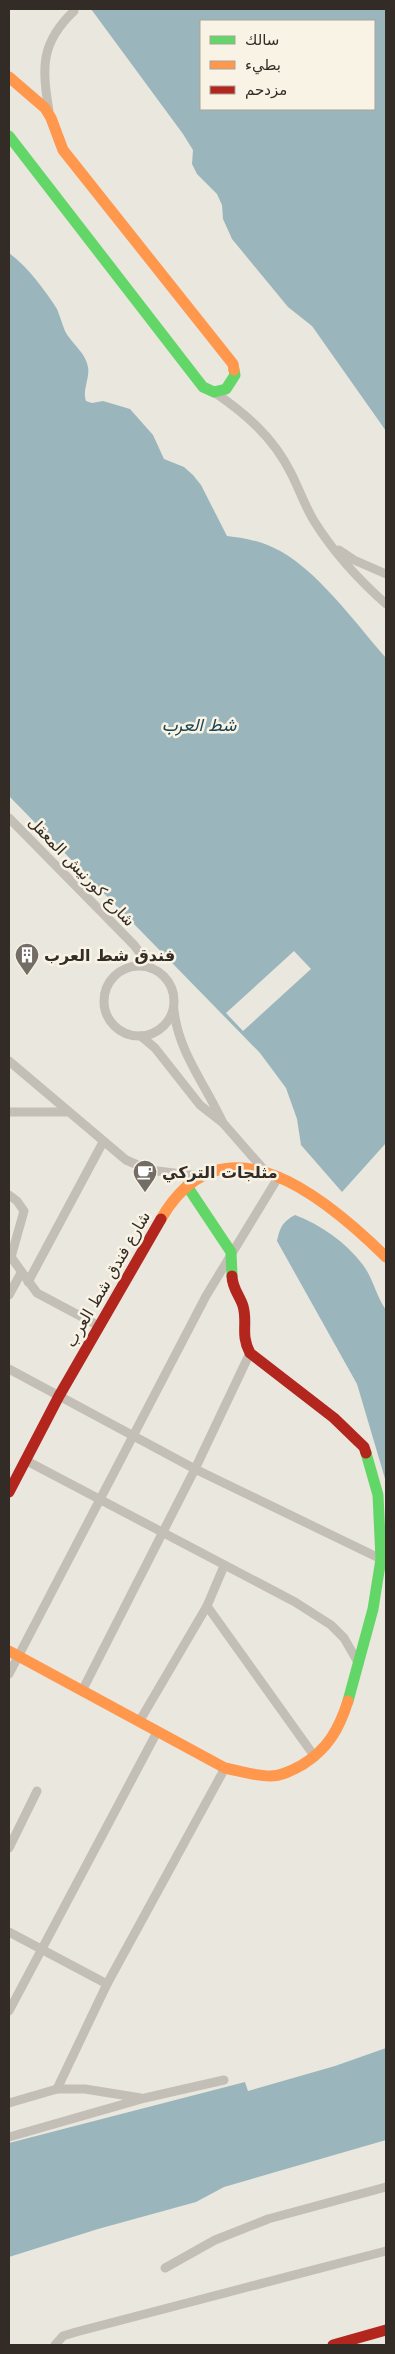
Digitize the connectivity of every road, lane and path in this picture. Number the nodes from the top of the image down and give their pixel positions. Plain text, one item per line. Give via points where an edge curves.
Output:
1 (74, 11) dead end
2 (9, 77) edge
3 (50, 116) junction
4 (9, 136) edge
5 (214, 392) junction
6 (332, 546) junction
7 (386, 574) edge
8 (386, 604) edge
9 (9, 818) edge
10 (151, 968) junction
11 (174, 1006) junction
12 (141, 1036) junction
13 (9, 1061) edge
14 (9, 1112) edge
15 (66, 1112) junction
16 (223, 1123) junction
17 (103, 1142) junction
18 (265, 1171) junction
19 (199, 1176) junction
20 (279, 1176) junction
21 (187, 1186) junction
22 (9, 1195) edge
23 (231, 1252) junction
24 (10, 1257) edge
25 (386, 1257) edge
26 (21, 1273) junction
27 (28, 1282) junction
28 (9, 1295) edge
29 (99, 1326) junction
30 (250, 1353) junction
31 (9, 1369) edge
32 (59, 1396) junction
33 (133, 1436) junction
34 (25, 1460) junction
35 (195, 1469) junction
36 (9, 1492) edge
37 (101, 1499) junction
38 (162, 1532) junction
39 (381, 1559) junction
40 (224, 1566) junction
41 (207, 1606) junction
42 (14, 1653) edge
43 (359, 1664) junction
44 (9, 1674) edge
45 (82, 1691) junction
46 (139, 1722) junction
47 (157, 1732) junction
48 (315, 1757) junction
49 (225, 1768) junction
50 (37, 1791) dead end
51 (9, 1848) edge
52 (9, 1932) edge
53 (41, 1949) junction
54 (107, 1984) junction
55 (9, 2011) edge
56 (224, 2080) dead end
57 (57, 2089) junction
58 (145, 2098) junction
59 (9, 2103) edge
60 (9, 2137) edge
61 (386, 2187) edge
62 (386, 2251) edge
63 (164, 2268) dead end
64 (386, 2330) edge
65 (350, 2343) edge
66 (55, 2345) edge
67 (333, 2345) edge

1 - 3 street via 54,33 46,55 44,77
2 - 3 street via 38,101
3 - 5 street via 63,150 233,364 235,375 232,383 226,389
4 - 5 street via 203,387
5 - 6 street via 248,416 268,436
6 - 7 street
6 - 8 street via 353,573
9 - 10 street, شارع كورنيش المعقل via 134,945
10 - 11 street via 160,973 172,988
10 - 12 street via 142,966 123,970 109,983 104,1001 105,1010 115,1027
11 - 12 street via 166,1024
11 - 16 street via 182,1045
12 - 16 street via 155,1048 200,1105
13 - 15 street
14 - 15 street
15 - 17 street
16 - 18 street
17 - 19 street via 138,1167
17 - 27 street
18 - 19 street, شارع فندق شط العرب via 231,1169
18 - 20 street, شارع فندق شط العرب
19 - 21 street, شارع فندق شط العرب
20 - 23 street
20 - 25 street, شارع فندق شط العرب via 301,1187
21 - 23 street
21 - 29 street, شارع فندق شط العرب via 164,1214
22 - 24 street via 24,1211
23 - 30 street via 232,1281 243,1306 244,1342
23 - 33 street
24 - 26 street
26 - 27 street
26 - 28 street
27 - 29 street via 37,1293
29 - 32 street, شارع فندق شط العرب
30 - 35 street
30 - 39 street via 334,1418 364,1447 378,1495
31 - 32 street
32 - 33 street
32 - 34 street, شارع فندق شط العرب
33 - 35 street
33 - 37 street
34 - 36 street, شارع فندق شط العرب
34 - 37 street
35 - 38 street
35 - 39 street
37 - 38 street
37 - 42 street
38 - 40 street
38 - 45 street
39 - 43 street
40 - 41 street
40 - 43 street via 332,1625
41 - 46 street
41 - 48 street
42 - 44 street
42 - 45 street
43 - 48 street via 340,1724 330,1742
45 - 46 street
46 - 47 street
47 - 49 street
47 - 53 street
48 - 49 street via 290,1772 272,1776 255,1776
49 - 54 street
50 - 51 street
52 - 53 street
53 - 54 street
53 - 55 street
54 - 57 street
56 - 58 street
57 - 58 street via 86,2088
57 - 59 street
58 - 60 street
61 - 63 street via 251,2226 215,2240
62 - 66 street via 76,2332 63,2336
64 - 65 street
65 - 67 street

